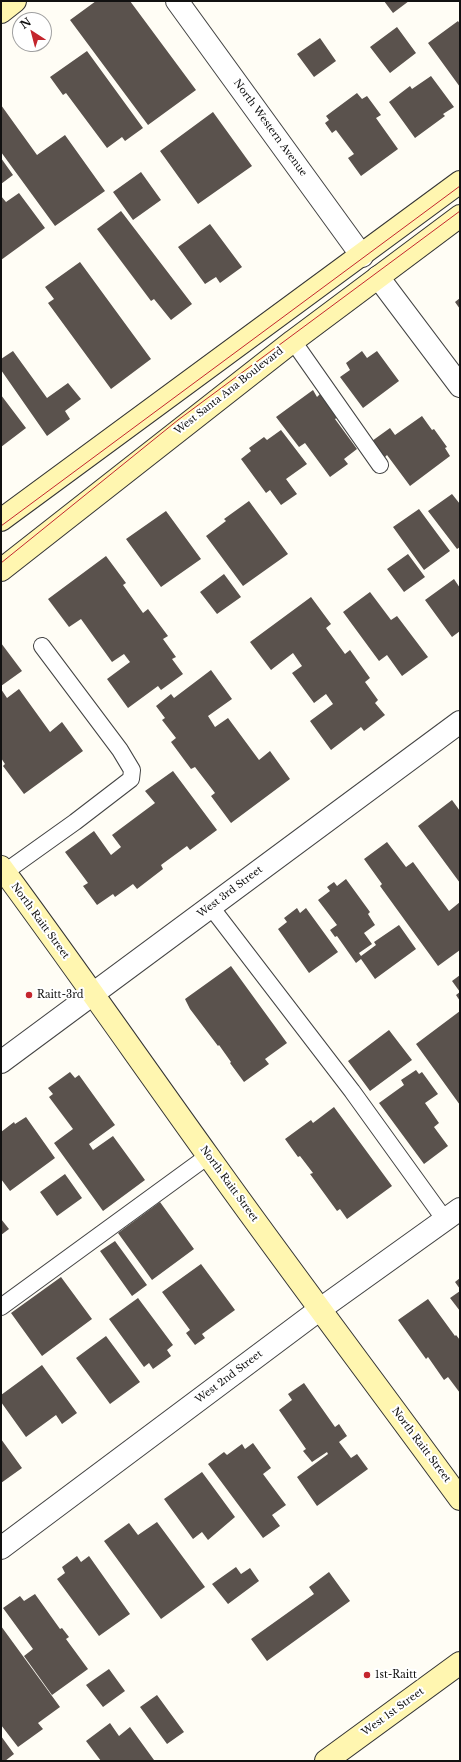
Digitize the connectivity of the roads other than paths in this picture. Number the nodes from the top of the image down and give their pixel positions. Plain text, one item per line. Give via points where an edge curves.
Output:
1 (15, 1) edge
2 (177, 1) edge
3 (1, 12) edge
4 (460, 182) edge
5 (460, 216) edge
6 (362, 256) junction
7 (378, 277) junction
8 (293, 341) junction
9 (460, 386) edge
10 (380, 465) dead end
11 (1, 520) edge
12 (1, 570) edge
13 (42, 646) dead end
14 (460, 722) edge
15 (3, 870) edge
16 (210, 907) junction
17 (94, 993) junction
18 (1, 1062) edge
19 (208, 1156) junction
20 (452, 1214) edge
21 (1, 1307) edge
22 (319, 1310) junction
23 (458, 1490) edge
24 (1, 1548) edge
25 (460, 1663) edge
26 (326, 1761) edge

1 - 3 main road
2 - 6 street, North Western Avenue
4 - 6 main road
5 - 7 main road, West Santa Ana Boulevard
6 - 11 main road
7 - 8 main road, West Santa Ana Boulevard
7 - 9 street
8 - 10 lane
8 - 12 main road, West Santa Ana Boulevard
13 - 15 lane via 120,750 132,770 131,779 75,822
14 - 16 street, West 3rd Street
15 - 17 main road, North Raitt Street
16 - 17 street, West 3rd Street
16 - 20 lane via 352,1091
17 - 18 street, West 3rd Street
17 - 19 main road, North Raitt Street
19 - 21 lane
19 - 22 main road, North Raitt Street
20 - 22 street, West 2nd Street
22 - 23 main road, North Raitt Street
22 - 24 street, West 2nd Street
25 - 26 main road, West 1st Street

